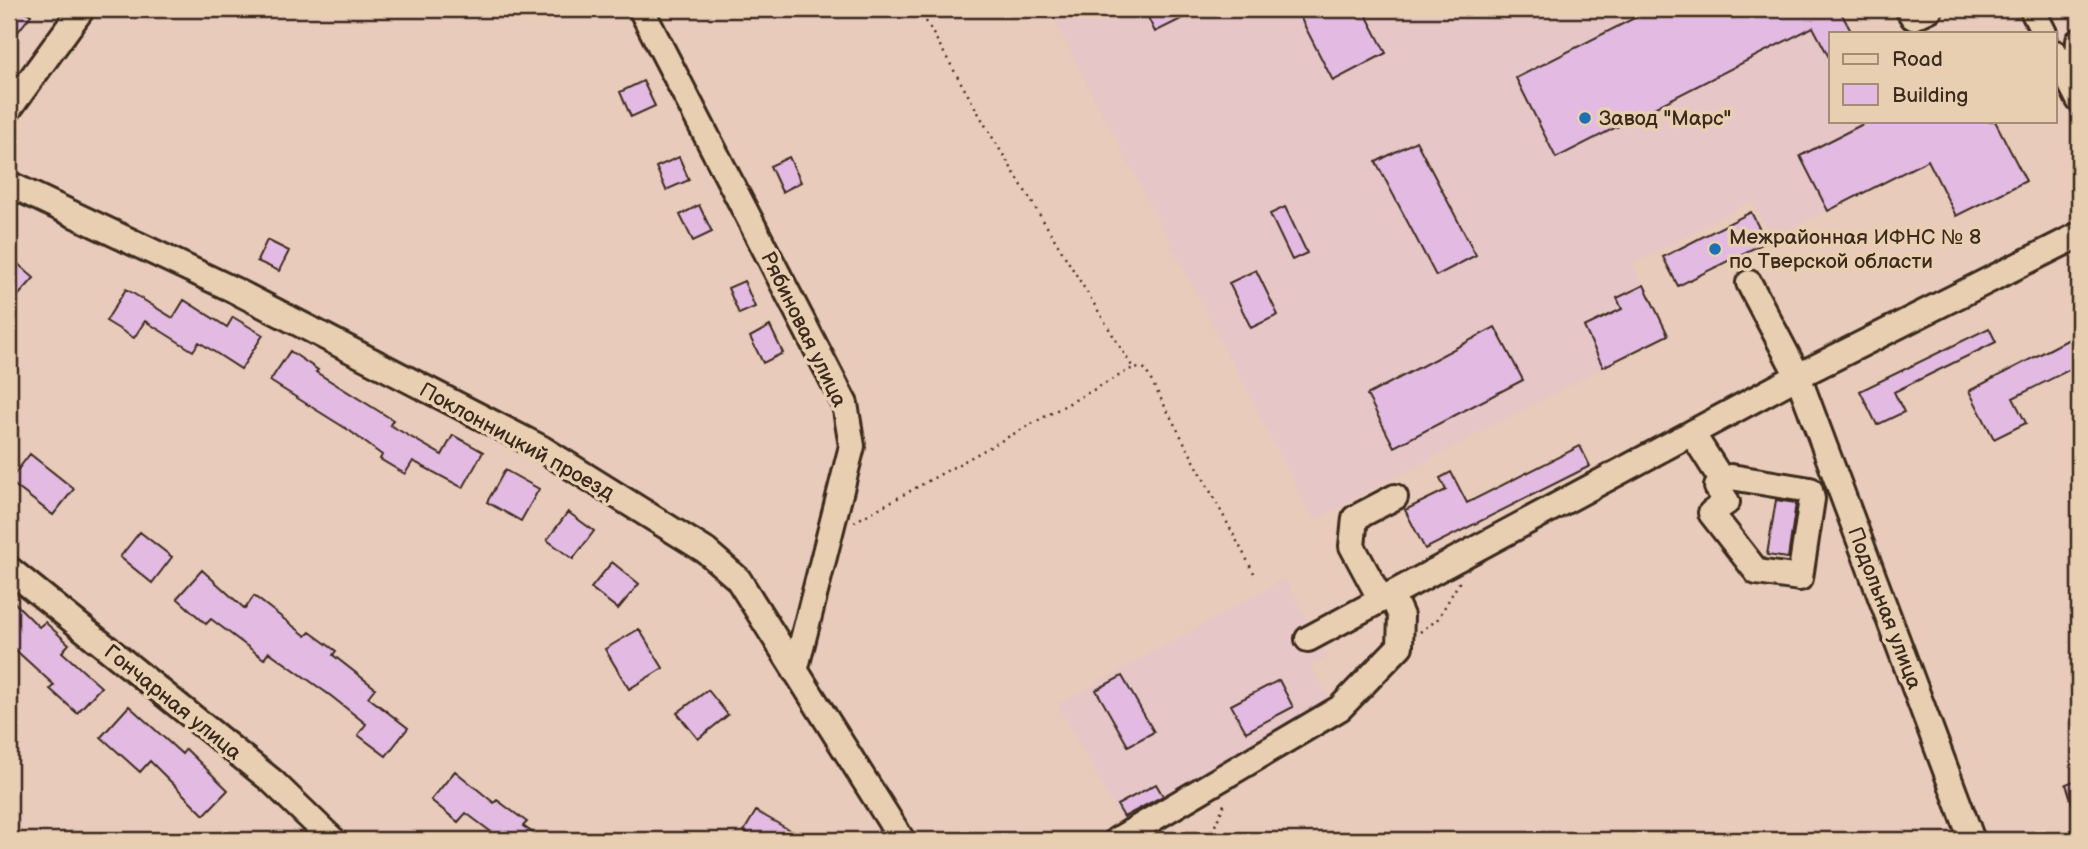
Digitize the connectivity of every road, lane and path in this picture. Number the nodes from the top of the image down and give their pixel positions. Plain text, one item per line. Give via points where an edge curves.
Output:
1 (641, 9) edge
2 (919, 9) edge
3 (1909, 9) edge
4 (1930, 9) edge
5 (2032, 9) edge
6 (79, 10) edge
7 (2044, 32) edge
8 (2079, 41) edge
9 (2056, 55) edge
10 (2077, 97) edge
11 (9, 109) edge
12 (9, 184) edge
13 (2079, 236) edge
14 (1749, 283) dead end
15 (1133, 368) junction
16 (1798, 376) junction
17 (1692, 433) junction
18 (1723, 482) junction
19 (1840, 490) junction
20 (1395, 497) dead end
21 (1812, 499) junction
22 (829, 536) junction
23 (9, 569) edge
24 (1254, 573) dead end
25 (1462, 579) dead end
26 (1386, 597) junction
27 (1308, 639) dead end
28 (1400, 646) junction
29 (795, 671) junction
30 (1241, 768) junction
31 (333, 840) edge
32 (902, 840) edge
33 (1117, 840) edge
34 (1200, 840) edge
35 (1972, 840) edge

1 - 22 street, Рябиновая улица via 845,404 852,446
2 - 15 path
3 - 4 street via 1913,18
5 - 7 street
6 - 11 street
8 - 10 street
9 - 10 street
12 - 29 street, Поклонницкий проезд via 234,290 553,456 706,551 738,579
13 - 16 street
14 - 16 street, Подольная улица
15 - 22 path
15 - 24 path via 1145,369
16 - 17 street
16 - 19 street, Подольная улица
17 - 18 street
17 - 26 street
18 - 21 street via 1731,477 1810,490
18 - 21 street via 1717,487 1727,502 1711,513 1757,572 1800,578
19 - 21 street
19 - 35 street, Подольная улица
20 - 26 street via 1355,517 1352,546
22 - 29 street, Рябиновая улица
23 - 31 street, Гончарная улица via 272,781
25 - 28 path via 1437,621
26 - 27 street
26 - 28 street via 1401,616
28 - 30 street via 1340,708
29 - 32 street, Поклонницкий проезд
30 - 33 street
30 - 34 path via 1214,828

